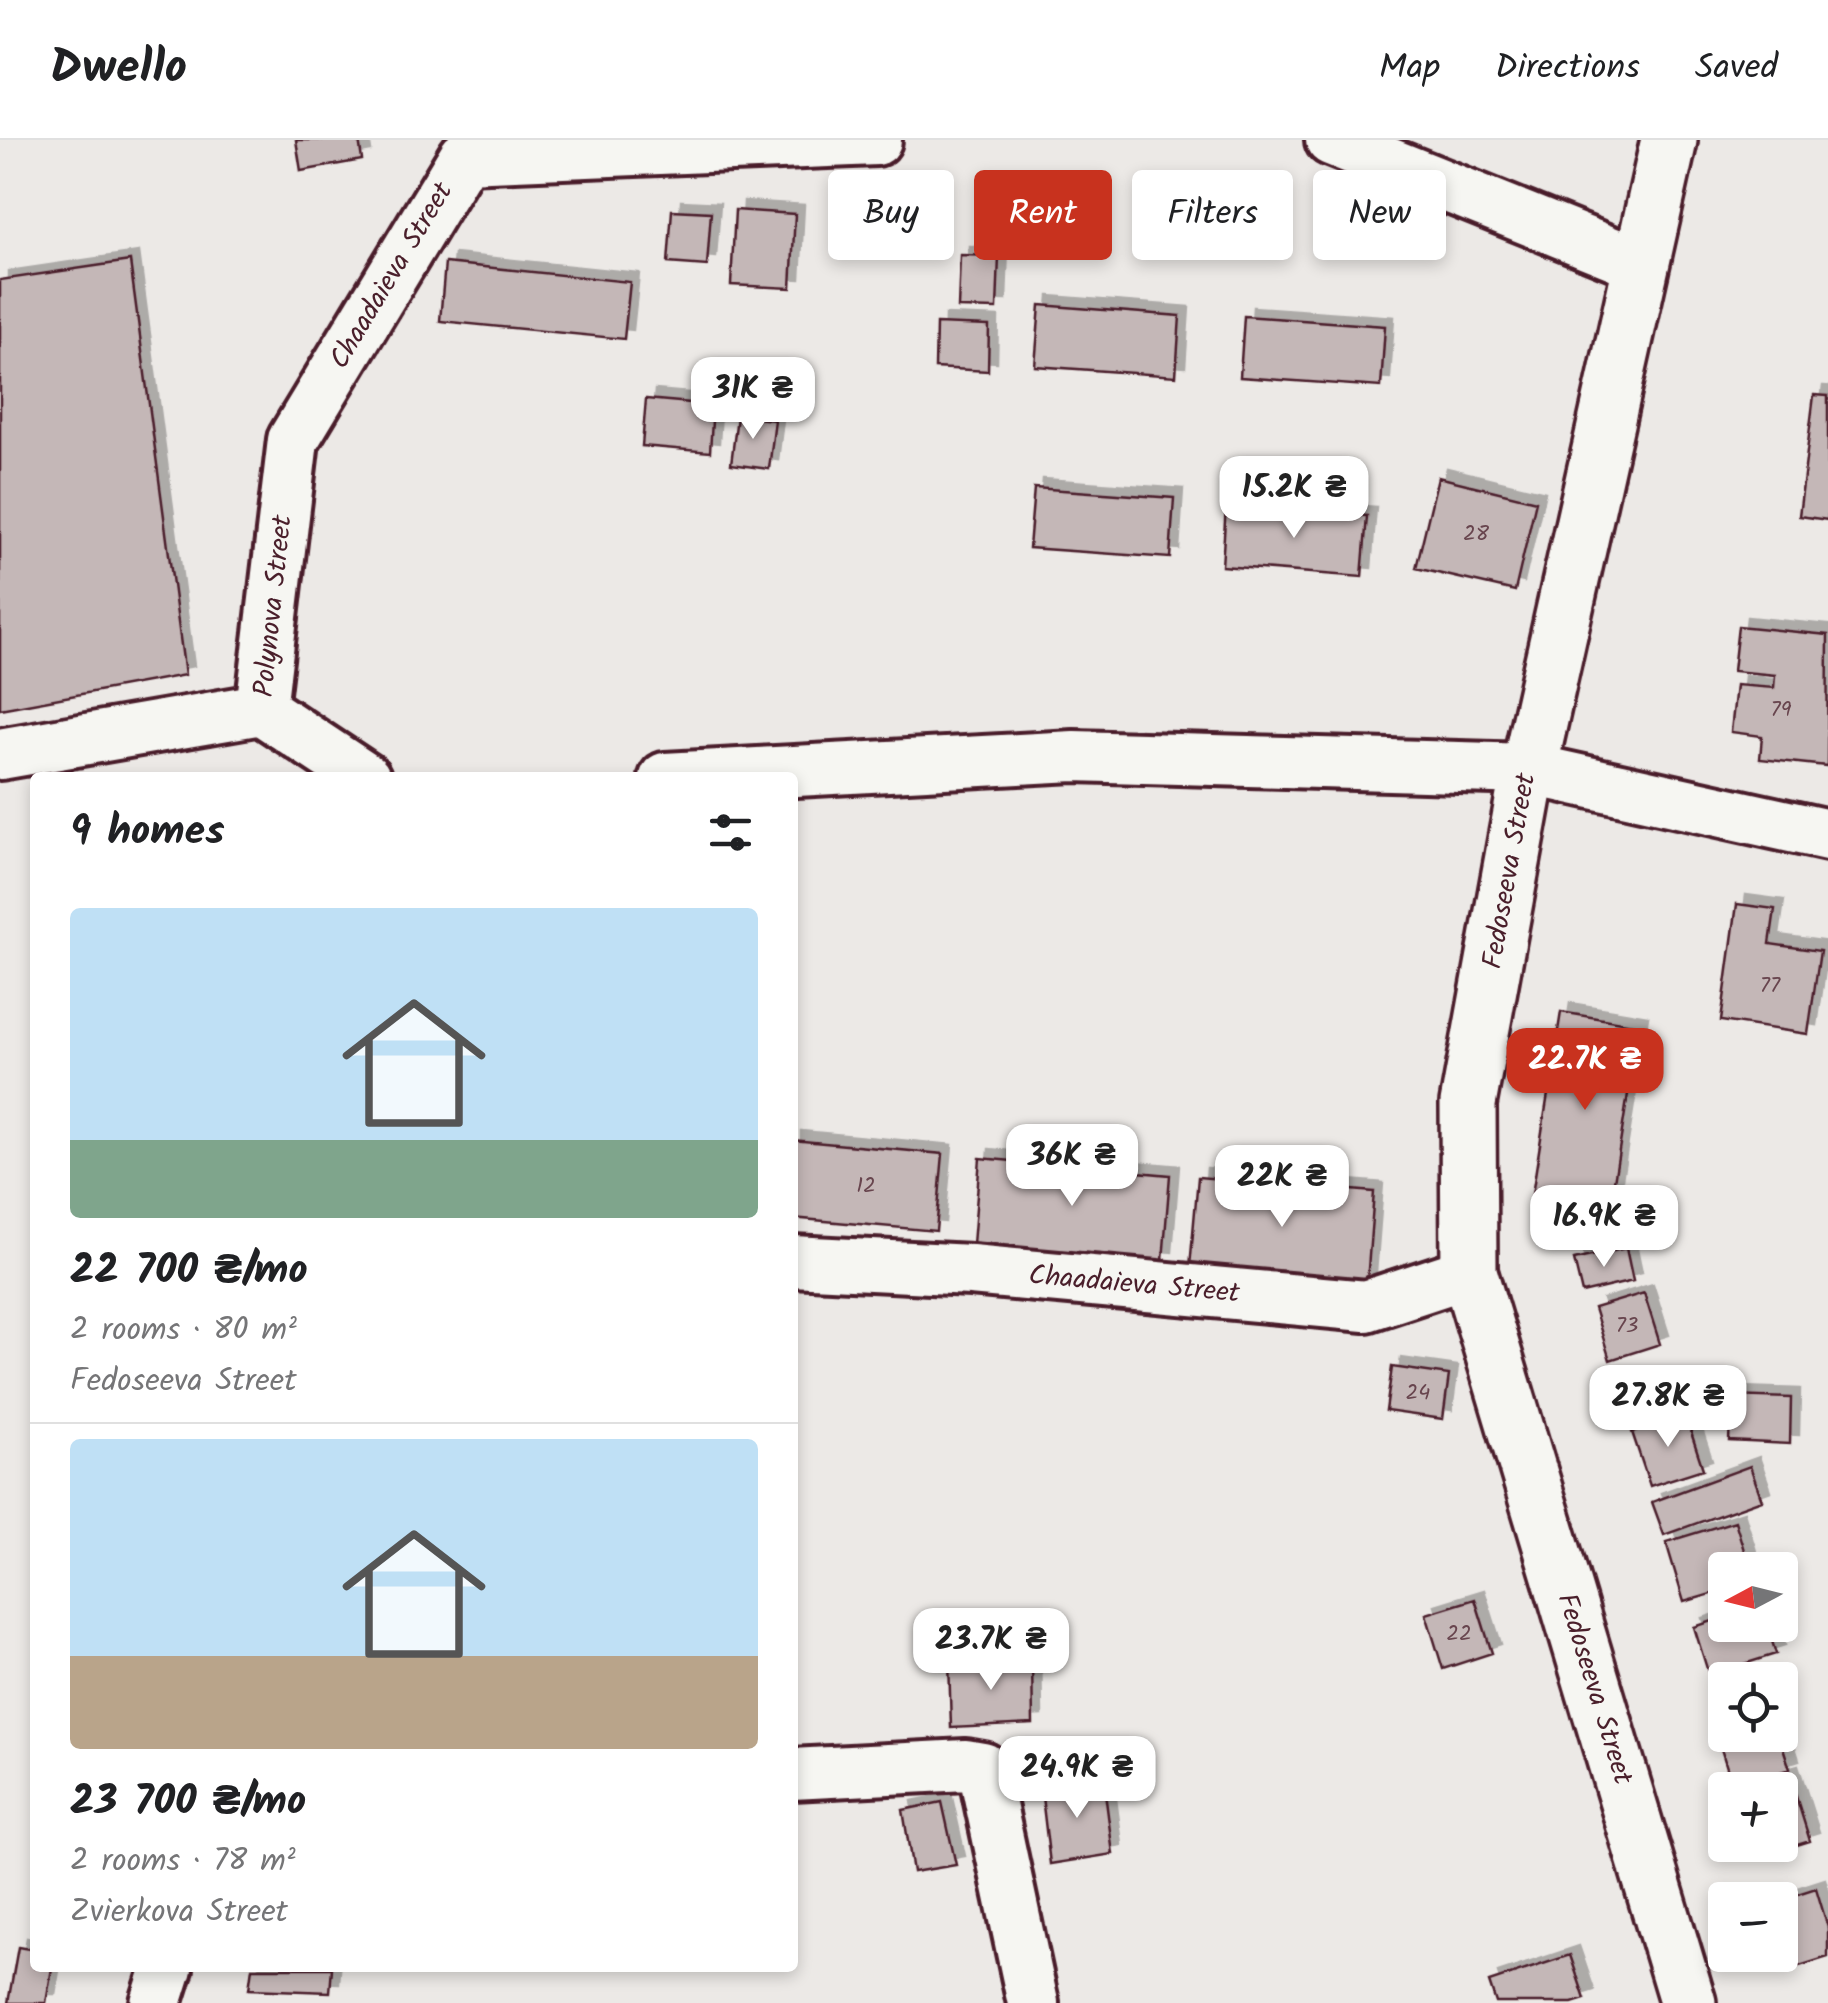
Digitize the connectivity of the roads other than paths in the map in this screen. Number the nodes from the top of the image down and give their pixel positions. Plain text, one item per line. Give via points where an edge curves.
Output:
1 (876, 140) edge
2 (1331, 140) edge
3 (1669, 140) edge
4 (1642, 265) junction
5 (293, 440) joint
6 (261, 709) junction
7 (0, 754) edge
8 (1529, 769) junction
9 (356, 772) edge
10 (777, 772) edge
11 (1828, 836) edge
12 (798, 1262) edge
13 (1469, 1272) junction
14 (798, 1774) edge
15 (166, 1972) edge
16 (156, 2003) edge
17 (1033, 2003) edge
18 (1688, 2003) edge

1 - 5 street, Chaadaieva Street via 464,157
2 - 4 street
3 - 4 main road, Fedoseeva Street
4 - 8 main road, Fedoseeva Street
5 - 6 street, Polynova Street
6 - 7 street
6 - 9 street, Polynova Street
8 - 10 street via 1074,756
8 - 11 street
8 - 13 main road, Fedoseeva Street via 1468,1104
12 - 13 street, Chaadaieva Street via 970,1270 1366,1306
13 - 18 main road, Fedoseeva Street
14 - 17 street via 983,1768
15 - 16 street

